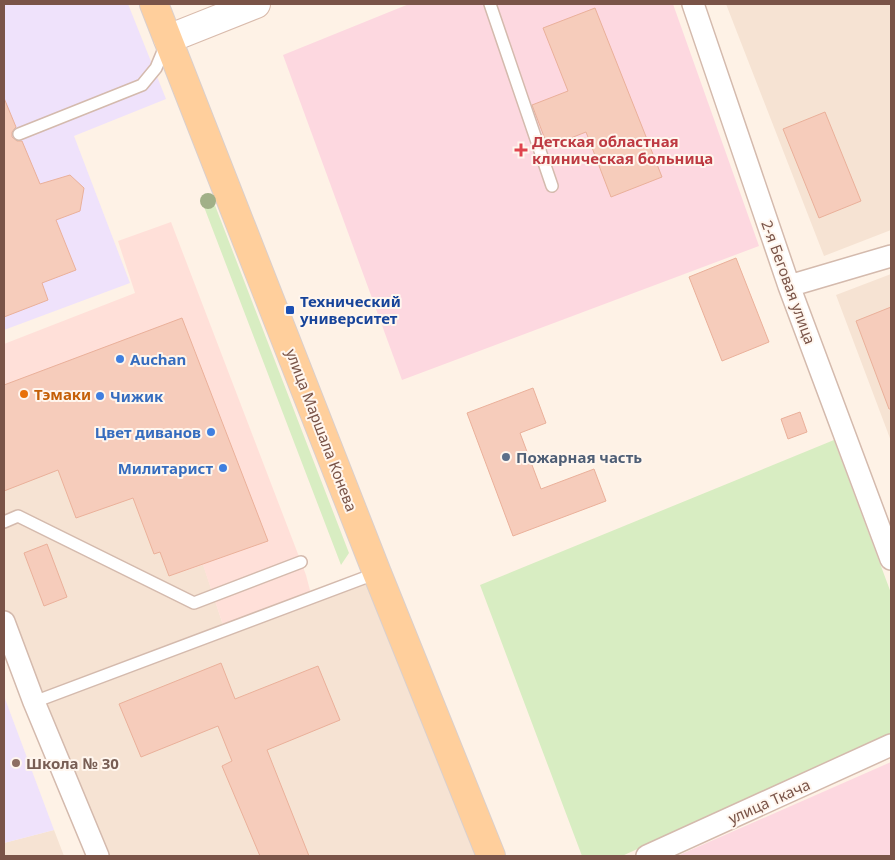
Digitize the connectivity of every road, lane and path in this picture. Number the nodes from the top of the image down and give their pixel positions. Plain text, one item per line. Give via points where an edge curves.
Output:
1 (154, 4) edge
2 (256, 4) edge
3 (490, 4) edge
4 (693, 4) edge
5 (168, 39) junction
6 (20, 134) dead end
7 (552, 186) dead end
8 (891, 256) edge
9 (789, 286) junction
10 (4, 522) edge
11 (891, 559) edge
12 (301, 562) dead end
13 (377, 573) junction
14 (4, 622) edge
15 (34, 702) junction
16 (891, 745) edge
17 (98, 856) edge
18 (491, 856) edge
19 (647, 856) edge

1 - 5 main road, улица Маршала Конева
2 - 5 main road
3 - 7 lane
4 - 9 street, 2-я Беговая улица
5 - 6 lane via 156,68 142,85
5 - 13 main road, улица Маршала Конева
8 - 9 street
9 - 11 street, 2-я Беговая улица
10 - 12 lane via 18,516 194,603
13 - 15 lane
13 - 18 main road, улица Маршала Конева
14 - 15 street
15 - 17 street
16 - 19 street, улица Ткача

